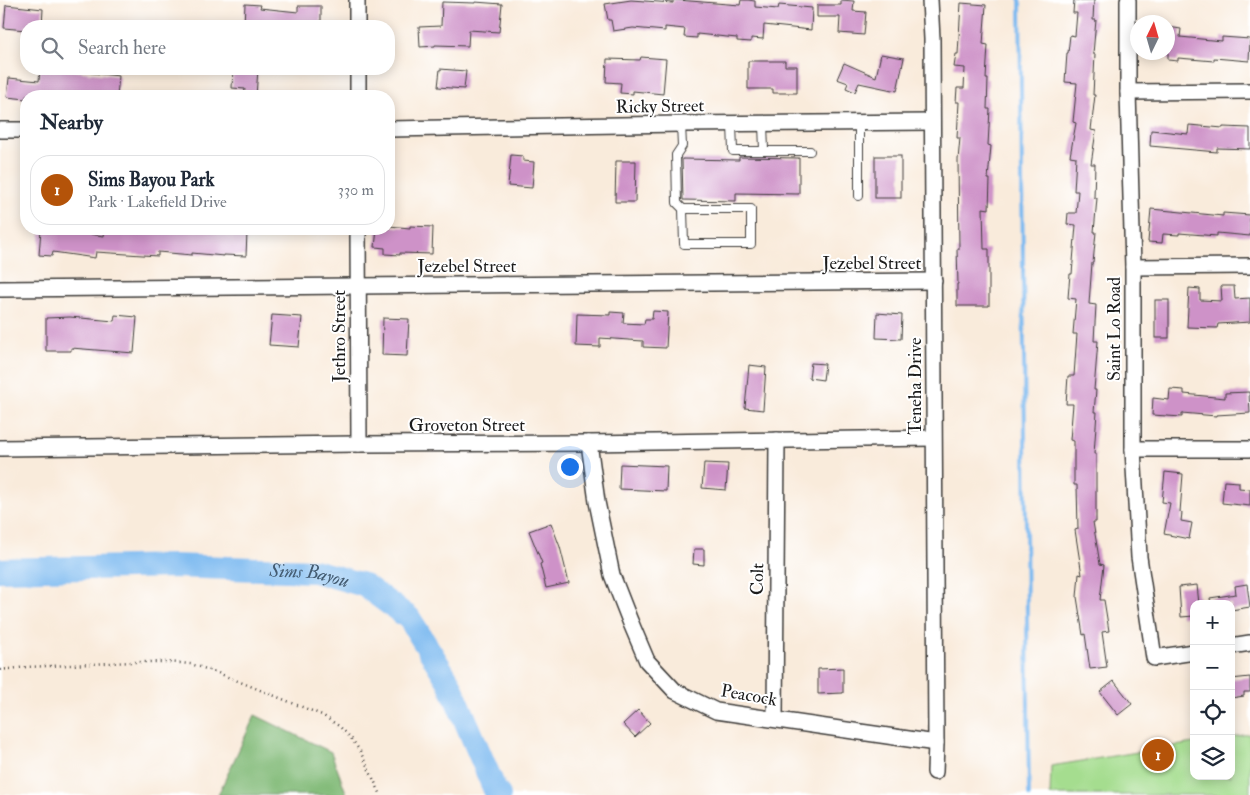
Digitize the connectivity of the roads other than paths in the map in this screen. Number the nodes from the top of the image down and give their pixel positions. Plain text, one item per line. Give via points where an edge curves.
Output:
1 (357, 0) edge
2 (930, 0) edge
3 (1128, 0) edge
4 (357, 20) edge
5 (358, 75) edge
6 (358, 90) edge
7 (1250, 91) edge
8 (1128, 92) junction
9 (932, 122) junction
10 (859, 123) junction
11 (681, 124) junction
12 (732, 124) junction
13 (763, 124) junction
14 (395, 129) edge
15 (0, 130) edge
16 (20, 130) edge
17 (764, 150) junction
18 (810, 150) dead end
19 (859, 196) dead end
20 (683, 209) junction
21 (358, 235) edge
22 (1250, 266) edge
23 (1133, 267) junction
24 (934, 281) junction
25 (358, 286) junction
26 (0, 289) edge
27 (933, 438) junction
28 (777, 440) junction
29 (589, 443) junction
30 (359, 444) junction
31 (0, 448) edge
32 (1133, 449) junction
33 (1250, 449) edge
34 (1250, 643) edge
35 (1235, 645) edge
36 (1190, 653) edge
37 (774, 719) junction
38 (936, 743) junction
39 (935, 772) dead end

1 - 4 street
2 - 9 street, Teneha Drive
3 - 8 street, Saint Lo Road
5 - 6 street
7 - 8 street
8 - 23 street, Saint Lo Road
9 - 10 street, Ricky Street
9 - 24 street, Teneha Drive
10 - 13 street, Ricky Street
10 - 19 lane
11 - 12 street, Ricky Street
11 - 14 street, Ricky Street
11 - 20 lane via 682,146 676,155 676,203
12 - 13 street, Ricky Street
12 - 17 lane via 733,151
13 - 17 lane
15 - 16 street
17 - 18 lane
20 - 20 lane via 684,244 751,244 752,209
21 - 25 street, Jethro Street
22 - 23 street
23 - 32 street, Saint Lo Road
24 - 25 street, Jezebel Street
24 - 27 street, Teneha Drive
25 - 26 street, Jezebel Street
25 - 30 street, Jethro Street
27 - 28 street, Groveton Street
27 - 38 street, Teneha Drive
28 - 29 street, Groveton Street
28 - 37 street, Colt
29 - 30 street, Groveton Street
29 - 37 street, Peacock via 612,574 647,661 675,690 716,711
30 - 31 street, Groveton Street
32 - 33 street
32 - 36 street, Saint Lo Road via 1139,557 1154,658
34 - 35 street
37 - 38 street, Peacock
38 - 39 street, Teneha Drive

